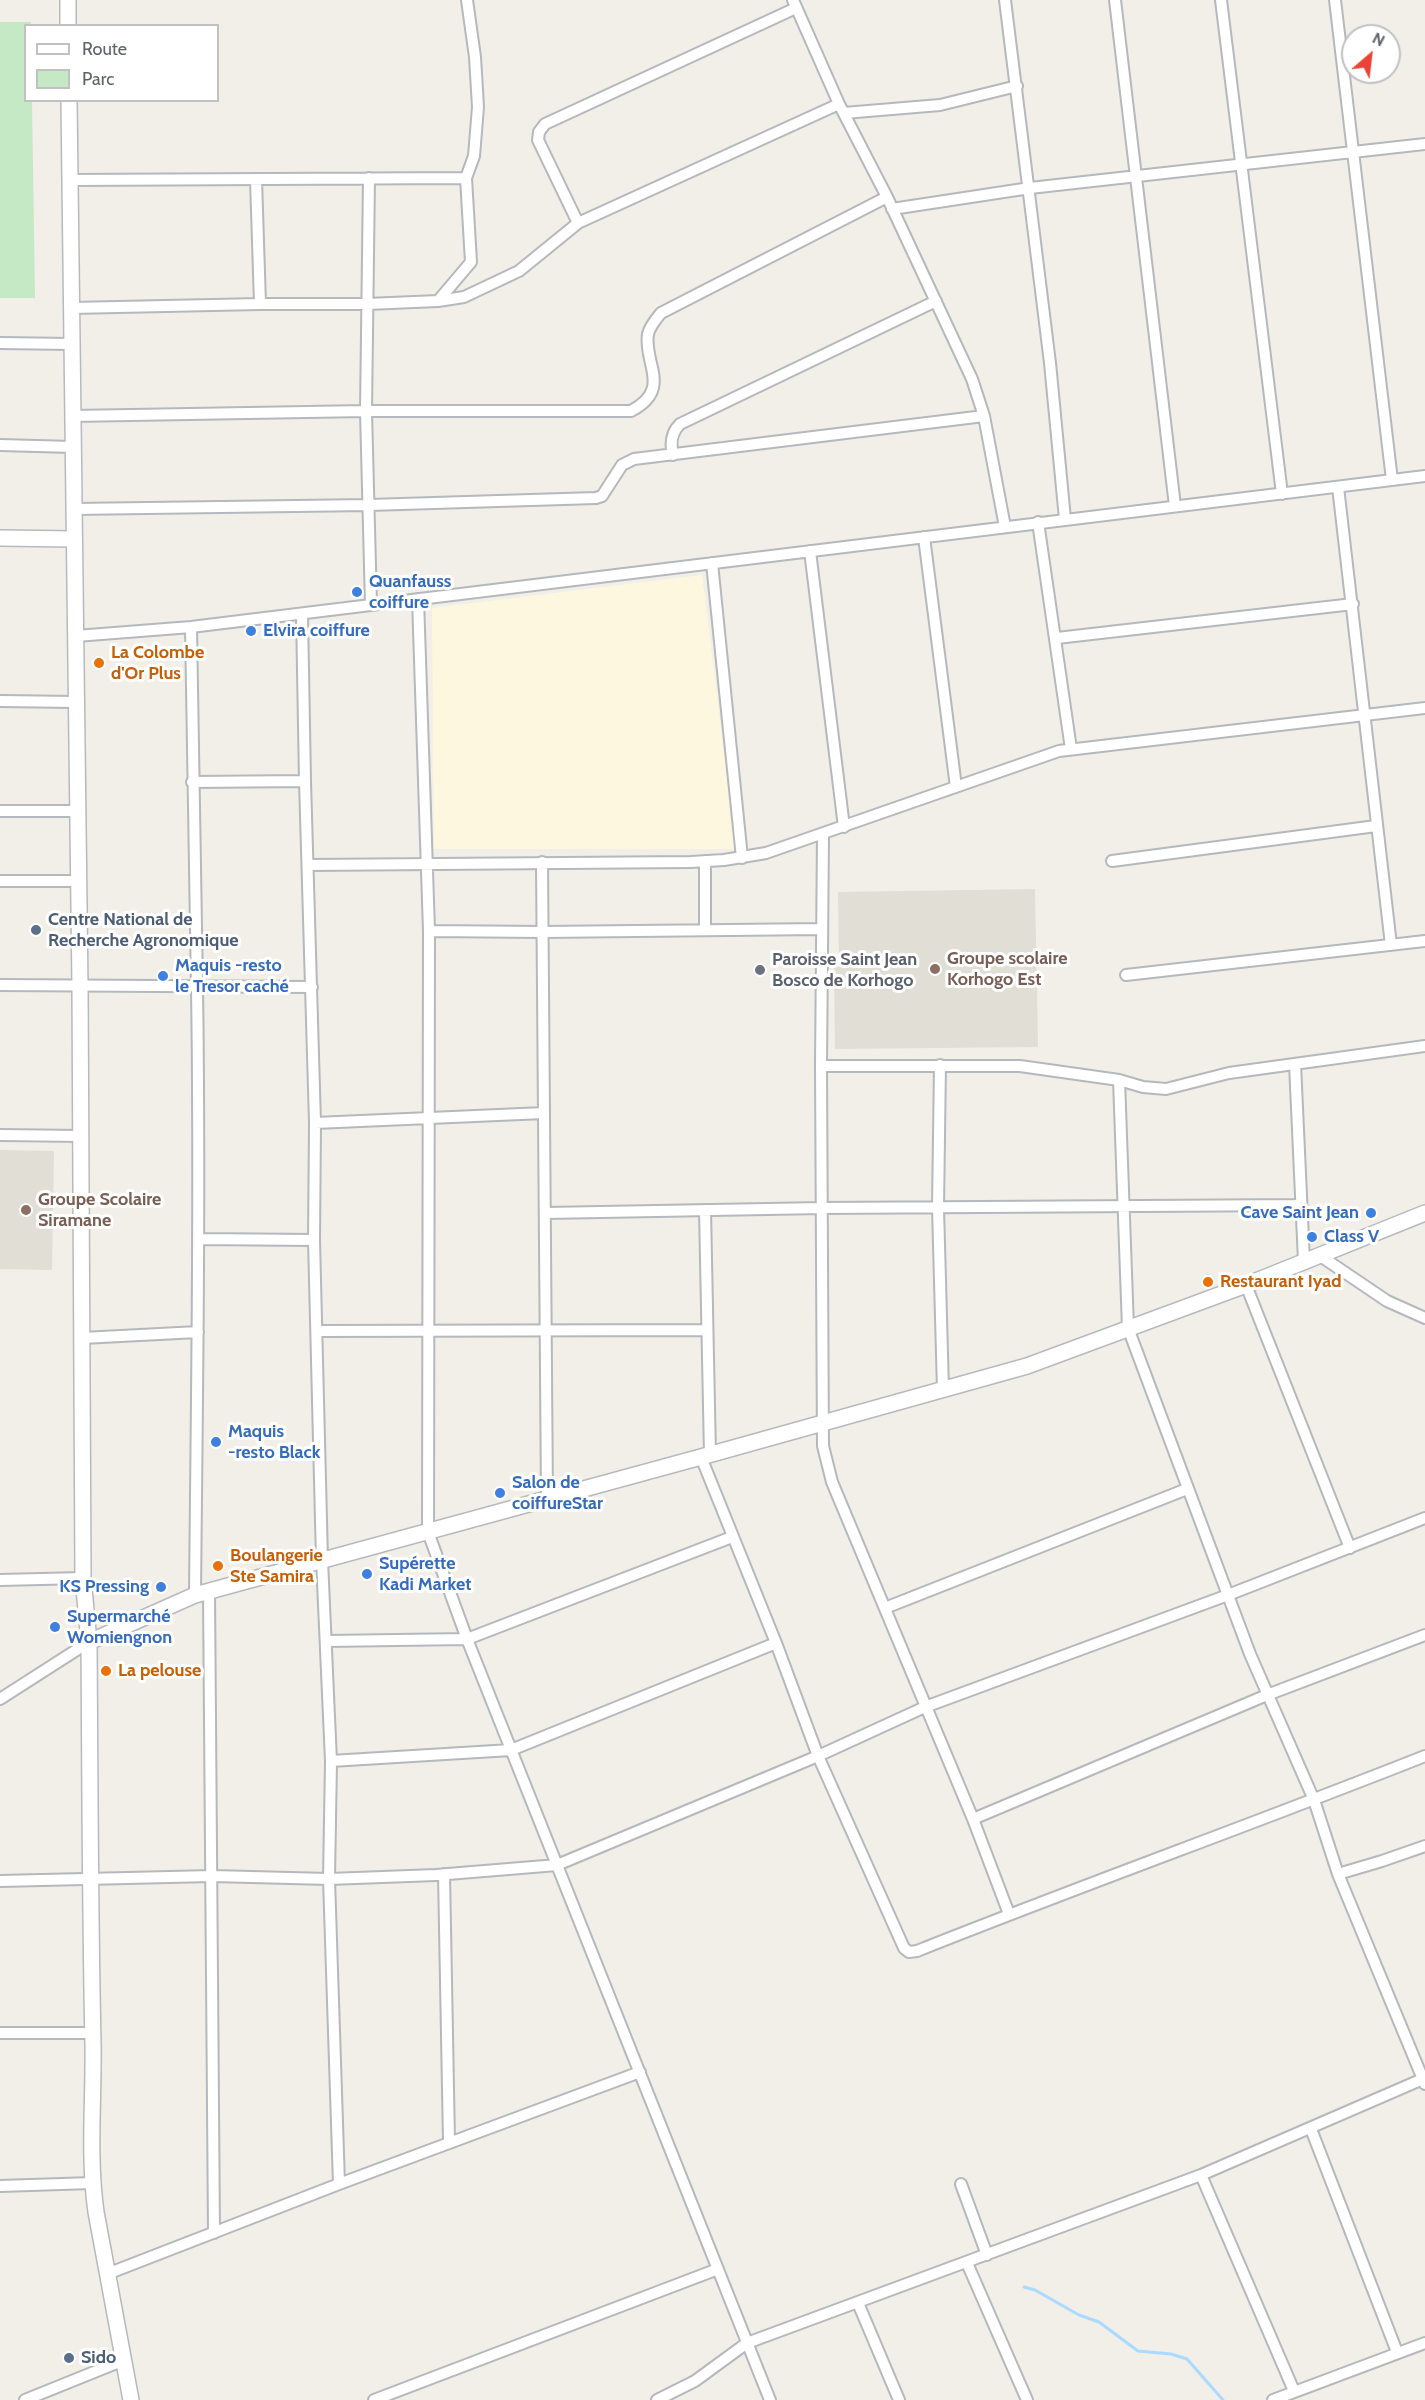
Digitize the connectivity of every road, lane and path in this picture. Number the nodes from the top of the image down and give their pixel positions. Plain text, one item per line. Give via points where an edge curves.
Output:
1 (68, 0) edge
2 (467, 0) edge
3 (1005, 0) edge
4 (1115, 0) edge
5 (1221, 0) edge
6 (1335, 0) edge
7 (795, 4) edge
8 (68, 24) edge
9 (1017, 86) junction
10 (69, 102) edge
11 (841, 109) junction
12 (1425, 144) edge
13 (1354, 152) junction
14 (1241, 165) junction
15 (1136, 177) junction
16 (369, 178) junction
17 (466, 178) junction
18 (256, 179) junction
19 (70, 180) junction
20 (1030, 188) junction
21 (887, 197) junction
22 (892, 209) junction
23 (578, 223) junction
24 (438, 301) junction
25 (936, 301) junction
26 (260, 304) junction
27 (367, 304) junction
28 (71, 308) junction
29 (0, 343) edge
30 (71, 344) junction
31 (366, 411) junction
32 (72, 416) junction
33 (984, 416) junction
34 (0, 445) edge
35 (73, 447) junction
36 (673, 455) junction
37 (1425, 476) edge
38 (1392, 480) junction
39 (1338, 487) junction
40 (1282, 494) junction
41 (369, 505) junction
42 (1175, 506) junction
43 (73, 509) junction
44 (1065, 519) junction
45 (1038, 522) junction
46 (1005, 527) junction
47 (924, 537) junction
48 (0, 538) edge
49 (74, 539) junction
50 (810, 551) junction
51 (712, 563) junction
52 (418, 599) junction
53 (1353, 604) junction
54 (370, 605) junction
55 (302, 614) junction
56 (191, 627) junction
57 (76, 636) junction
58 (1057, 638) junction
59 (0, 700) edge
60 (76, 702) junction
61 (1425, 708) edge
62 (1365, 713) junction
63 (1071, 749) junction
64 (192, 782) junction
65 (305, 782) junction
66 (956, 787) junction
67 (0, 811) edge
68 (77, 811) junction
69 (1376, 826) junction
70 (844, 827) junction
71 (823, 835) junction
72 (742, 858) junction
73 (705, 861) junction
74 (1112, 861) dead end
75 (426, 862) junction
76 (542, 862) junction
77 (308, 865) junction
78 (0, 881) edge
79 (78, 881) junction
80 (822, 928) junction
81 (705, 930) junction
82 (429, 931) junction
83 (543, 932) junction
84 (1425, 941) edge
85 (1391, 945) junction
86 (1126, 975) dead end
87 (0, 985) edge
88 (80, 986) junction
89 (197, 987) junction
90 (312, 987) junction
91 (1425, 1046) edge
92 (1295, 1064) junction
93 (940, 1065) junction
94 (820, 1066) junction
95 (1119, 1080) junction
96 (544, 1113) junction
97 (429, 1118) junction
98 (315, 1123) junction
99 (0, 1135) edge
100 (81, 1136) junction
101 (1300, 1205) junction
102 (1123, 1206) junction
103 (822, 1208) junction
104 (938, 1208) junction
105 (705, 1210) junction
106 (546, 1213) junction
107 (1425, 1213) edge
108 (198, 1239) junction
109 (314, 1240) junction
110 (1311, 1258) junction
111 (1246, 1285) junction
112 (1425, 1318) edge
113 (1128, 1328) junction
114 (428, 1330) junction
115 (706, 1330) junction
116 (317, 1331) junction
117 (545, 1331) junction
118 (198, 1332) junction
119 (82, 1338) junction
120 (943, 1390) junction
121 (822, 1424) junction
122 (706, 1456) junction
123 (1187, 1489) junction
124 (547, 1498) junction
125 (1425, 1518) edge
126 (428, 1532) junction
127 (732, 1537) junction
128 (1350, 1548) junction
129 (322, 1560) junction
130 (83, 1578) junction
131 (0, 1580) edge
132 (202, 1593) junction
133 (1228, 1595) junction
134 (885, 1608) junction
135 (1425, 1635) edge
136 (467, 1639) junction
137 (326, 1641) junction
138 (89, 1642) junction
139 (776, 1643) junction
140 (1267, 1695) junction
141 (0, 1699) edge
142 (926, 1707) junction
143 (511, 1750) junction
144 (818, 1756) junction
145 (1425, 1756) edge
146 (331, 1761) junction
147 (1314, 1800) junction
148 (973, 1819) junction
149 (1425, 1846) edge
150 (557, 1865) junction
151 (1338, 1874) junction
152 (444, 1875) junction
153 (212, 1876) junction
154 (91, 1879) junction
155 (329, 1879) junction
156 (0, 1881) edge
157 (1009, 1914) junction
158 (0, 2032) edge
159 (93, 2033) junction
160 (640, 2072) junction
161 (1424, 2080) edge
162 (1311, 2129) junction
163 (449, 2142) junction
164 (1201, 2175) junction
165 (92, 2183) junction
166 (339, 2184) junction
167 (962, 2184) dead end
168 (0, 2186) edge
169 (214, 2233) junction
170 (987, 2255) junction
171 (967, 2262) junction
172 (718, 2269) junction
173 (107, 2274) junction
174 (858, 2303) junction
175 (747, 2343) junction
176 (1425, 2343) edge
177 (1397, 2352) junction
178 (124, 2360) junction
179 (1294, 2391) junction
180 (25, 2400) edge
181 (131, 2400) edge
182 (374, 2400) edge
183 (657, 2400) edge
184 (770, 2400) edge
185 (899, 2400) edge
186 (1027, 2400) edge
187 (1273, 2400) edge

1 - 8 main road
2 - 17 street via 478,107 474,156
3 - 9 street
4 - 15 street
5 - 14 street
6 - 13 street
7 - 11 street
7 - 23 street via 545,124 538,140
9 - 11 street via 940,105
9 - 20 street
10 - 19 main road
11 - 21 street
11 - 23 street
12 - 13 street
13 - 14 street
13 - 38 street
14 - 15 street
14 - 40 street
15 - 20 street
15 - 42 street
16 - 17 street
16 - 18 street
16 - 27 street
17 - 24 street via 471,262
18 - 19 street
18 - 26 street
19 - 28 main road
20 - 22 street
20 - 44 street
21 - 22 street
21 - 31 street via 661,313 648,334 654,382 650,395 631,411
22 - 25 street
23 - 24 street via 519,272 464,297
24 - 27 street
25 - 33 street via 972,378
25 - 36 street via 680,424 672,436
26 - 27 street
26 - 28 street
27 - 31 street
28 - 30 main road
29 - 30 street
30 - 32 main road
31 - 32 street
31 - 41 street
32 - 35 main road
33 - 36 street
33 - 46 street
34 - 35 street
35 - 43 main road
36 - 41 street via 634,459 622,465 602,496 596,498
37 - 38 street
38 - 39 street
39 - 40 street
39 - 53 street
40 - 42 street
41 - 43 street
41 - 54 street
42 - 44 street
43 - 49 main road
44 - 45 street
45 - 46 street
45 - 58 street
46 - 47 street
47 - 50 street
47 - 66 street
48 - 49 main road
49 - 57 main road
50 - 51 street
50 - 70 street
51 - 52 street
51 - 72 street
52 - 54 street
52 - 75 street
53 - 58 street
53 - 62 street
54 - 55 street
55 - 56 street
55 - 65 street
56 - 57 street
56 - 64 street
57 - 60 main road
58 - 63 street
59 - 60 street
60 - 68 main road
61 - 62 street
62 - 63 street
62 - 69 street
63 - 66 street
64 - 65 street
64 - 89 street
65 - 77 street
66 - 70 street
67 - 68 street
68 - 79 main road
69 - 74 street
69 - 85 street
70 - 71 street
71 - 72 street
71 - 80 street
72 - 73 street
73 - 76 street
73 - 81 street
75 - 76 street
75 - 77 street
75 - 82 street
76 - 83 street
77 - 90 street
78 - 79 street
79 - 88 main road
80 - 81 street
80 - 94 street
81 - 83 street
82 - 83 street
82 - 97 street
83 - 96 street
84 - 85 street
85 - 86 street
87 - 88 street
88 - 89 street
88 - 100 main road
89 - 90 street
89 - 108 street
90 - 98 street
91 - 92 street
92 - 95 street via 1229,1073 1166,1089
92 - 101 street
93 - 94 street
93 - 95 street via 1020,1066
93 - 104 street
94 - 103 street
95 - 102 street
96 - 97 street
96 - 106 street
97 - 98 street
97 - 114 street
98 - 109 street
99 - 100 street
100 - 119 main road
101 - 102 street
101 - 110 street
102 - 104 street
102 - 113 street
103 - 104 street
103 - 105 street
103 - 121 street
104 - 120 street
105 - 106 street
105 - 115 street
106 - 117 street
107 - 110 main road
108 - 109 street
108 - 118 street
109 - 116 street
110 - 111 main road
110 - 112 street
111 - 113 main road
111 - 128 street
113 - 120 main road via 1027,1366
113 - 123 street
114 - 116 street
114 - 117 street
114 - 126 street
115 - 117 street
115 - 122 street
116 - 129 street
117 - 124 street
118 - 119 street
118 - 132 street
119 - 130 main road
120 - 121 main road
121 - 122 main road
121 - 134 street via 832,1482
122 - 124 main road
122 - 127 street
123 - 133 street
123 - 134 street
124 - 126 main road
125 - 128 street
126 - 129 main road
126 - 136 street
127 - 136 street
127 - 139 street
128 - 133 street
129 - 132 main road
129 - 137 street
130 - 131 street
130 - 138 main road
132 - 138 main road
132 - 153 street
133 - 140 street
133 - 142 street
134 - 142 street
135 - 140 street
136 - 137 street
136 - 143 street
137 - 146 street
138 - 141 street
138 - 154 main road
139 - 143 street
139 - 144 street
140 - 147 street
140 - 148 street
142 - 144 street
142 - 148 street
143 - 146 street
143 - 150 street
144 - 150 street
144 - 157 street via 904,1948 917,1951
145 - 147 street
146 - 155 street
147 - 151 street
147 - 157 street
148 - 157 street
149 - 151 street
150 - 152 street
150 - 160 street
151 - 161 street
152 - 155 street
152 - 163 street
153 - 154 street
153 - 155 street
153 - 169 street
154 - 156 street
154 - 159 main road
155 - 166 street
158 - 159 street
159 - 165 main road
160 - 163 street
160 - 172 street
161 - 162 street
162 - 164 street
162 - 177 street
163 - 166 street
164 - 170 street
164 - 179 street
165 - 168 street
165 - 173 main road
166 - 169 street
167 - 170 street
169 - 173 street
170 - 171 street
171 - 174 street
171 - 186 street
172 - 175 street
172 - 182 street
173 - 178 main road
174 - 175 street
174 - 185 street
175 - 183 street via 695,2381
175 - 184 street
176 - 177 street
177 - 179 street
178 - 180 street
178 - 181 main road
179 - 187 street

